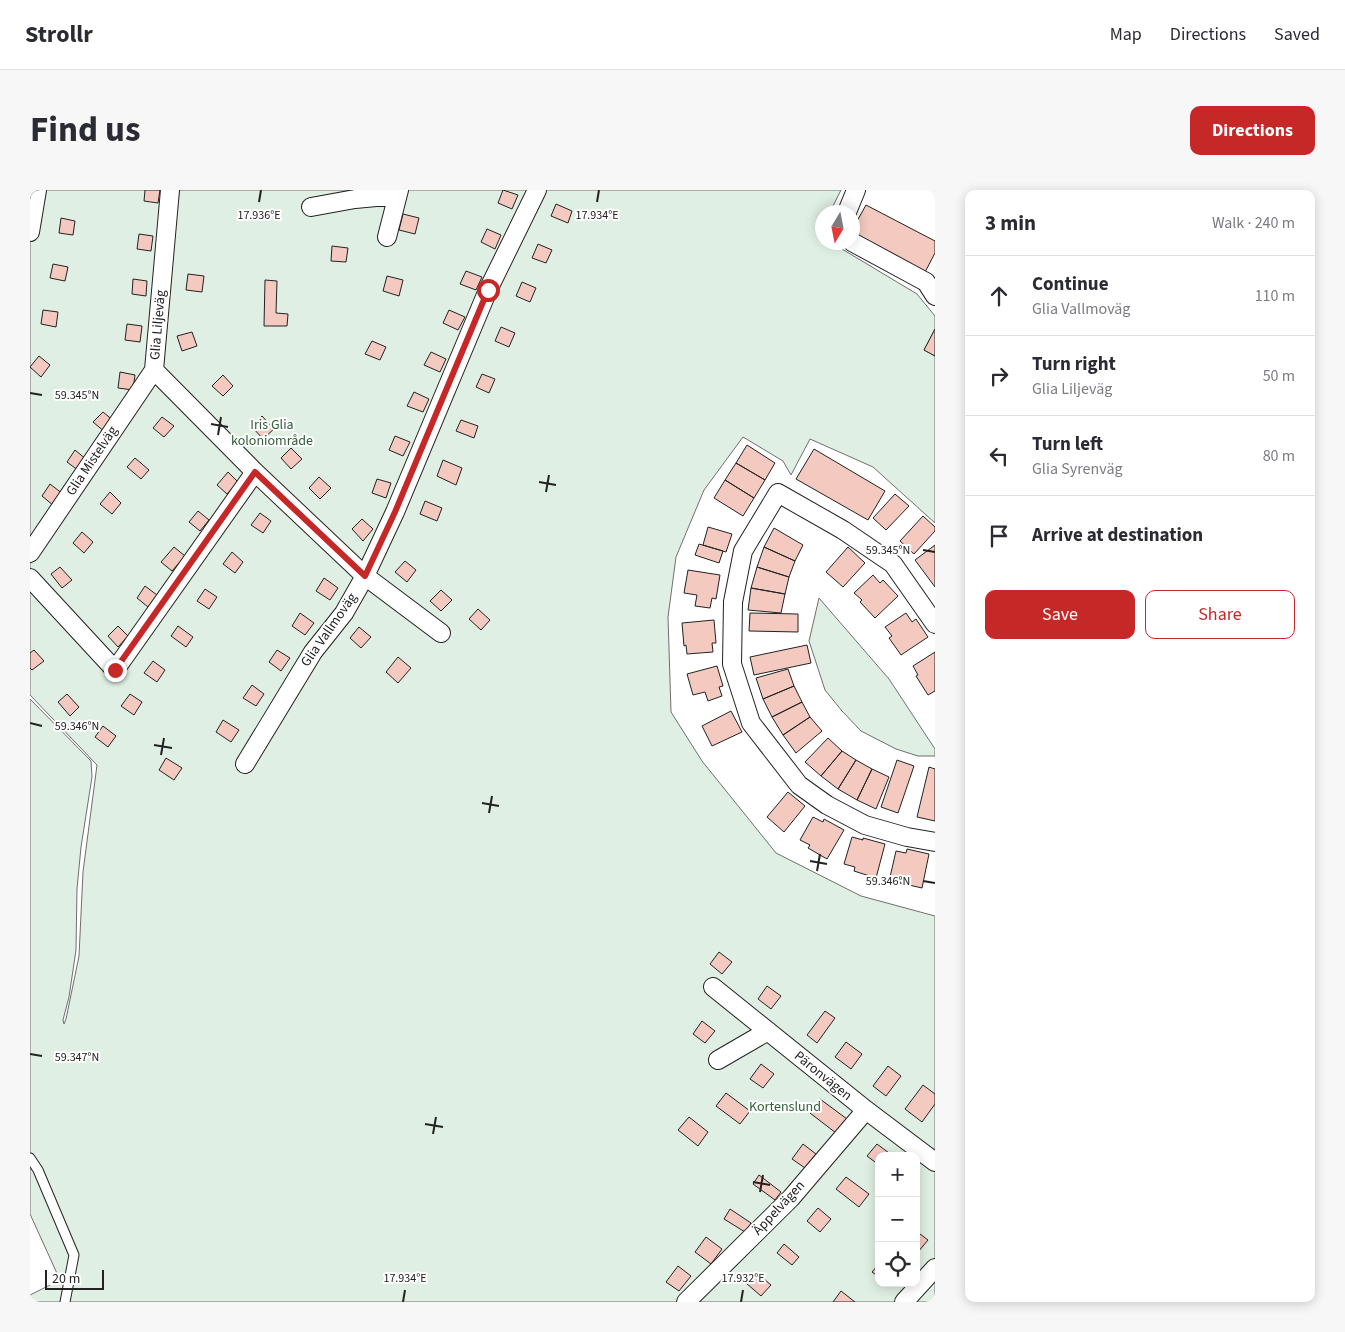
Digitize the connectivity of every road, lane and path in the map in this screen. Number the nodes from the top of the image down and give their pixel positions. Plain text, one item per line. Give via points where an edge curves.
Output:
1 (37, 190) edge
2 (170, 190) edge
3 (537, 190) edge
4 (856, 190) edge
5 (398, 193) edge
6 (850, 205) edge
7 (311, 207) dead end
8 (30, 232) edge
9 (387, 237) dead end
10 (860, 246) edge
11 (935, 296) edge
12 (154, 370) junction
13 (255, 472) junction
14 (30, 553) edge
15 (365, 576) junction
16 (30, 578) edge
17 (935, 624) edge
18 (441, 633) dead end
19 (245, 764) dead end
20 (935, 842) edge
21 (713, 987) dead end
22 (768, 1031) junction
23 (718, 1060) dead end
24 (866, 1110) junction
25 (30, 1158) edge
26 (935, 1162) edge
27 (935, 1268) edge
28 (65, 1302) edge
29 (686, 1302) edge
30 (904, 1302) edge

1 - 8 street
2 - 12 street, Glia Liljeväg
3 - 15 street, Glia Vallmoväg via 488,290 403,495
4 - 6 street
5 - 7 street
5 - 9 street
10 - 11 street via 926,282
12 - 13 street, Glia Liljeväg
12 - 14 street, Glia Mistelväg
13 - 15 street, Glia Liljeväg
13 - 16 street via 115,670
15 - 18 street, Glia Liljeväg
15 - 19 street, Glia Vallmoväg via 344,613 312,652
17 - 20 street via 893,564 843,530 778,493 743,551 733,602 732,664 751,723 799,785 827,805 865,825
21 - 22 street, Päronvägen
22 - 23 street
22 - 24 street, Päronvägen
24 - 26 street, Päronvägen
24 - 29 street, Äppelvägen via 791,1198
25 - 28 lane via 74,1255
27 - 30 street

